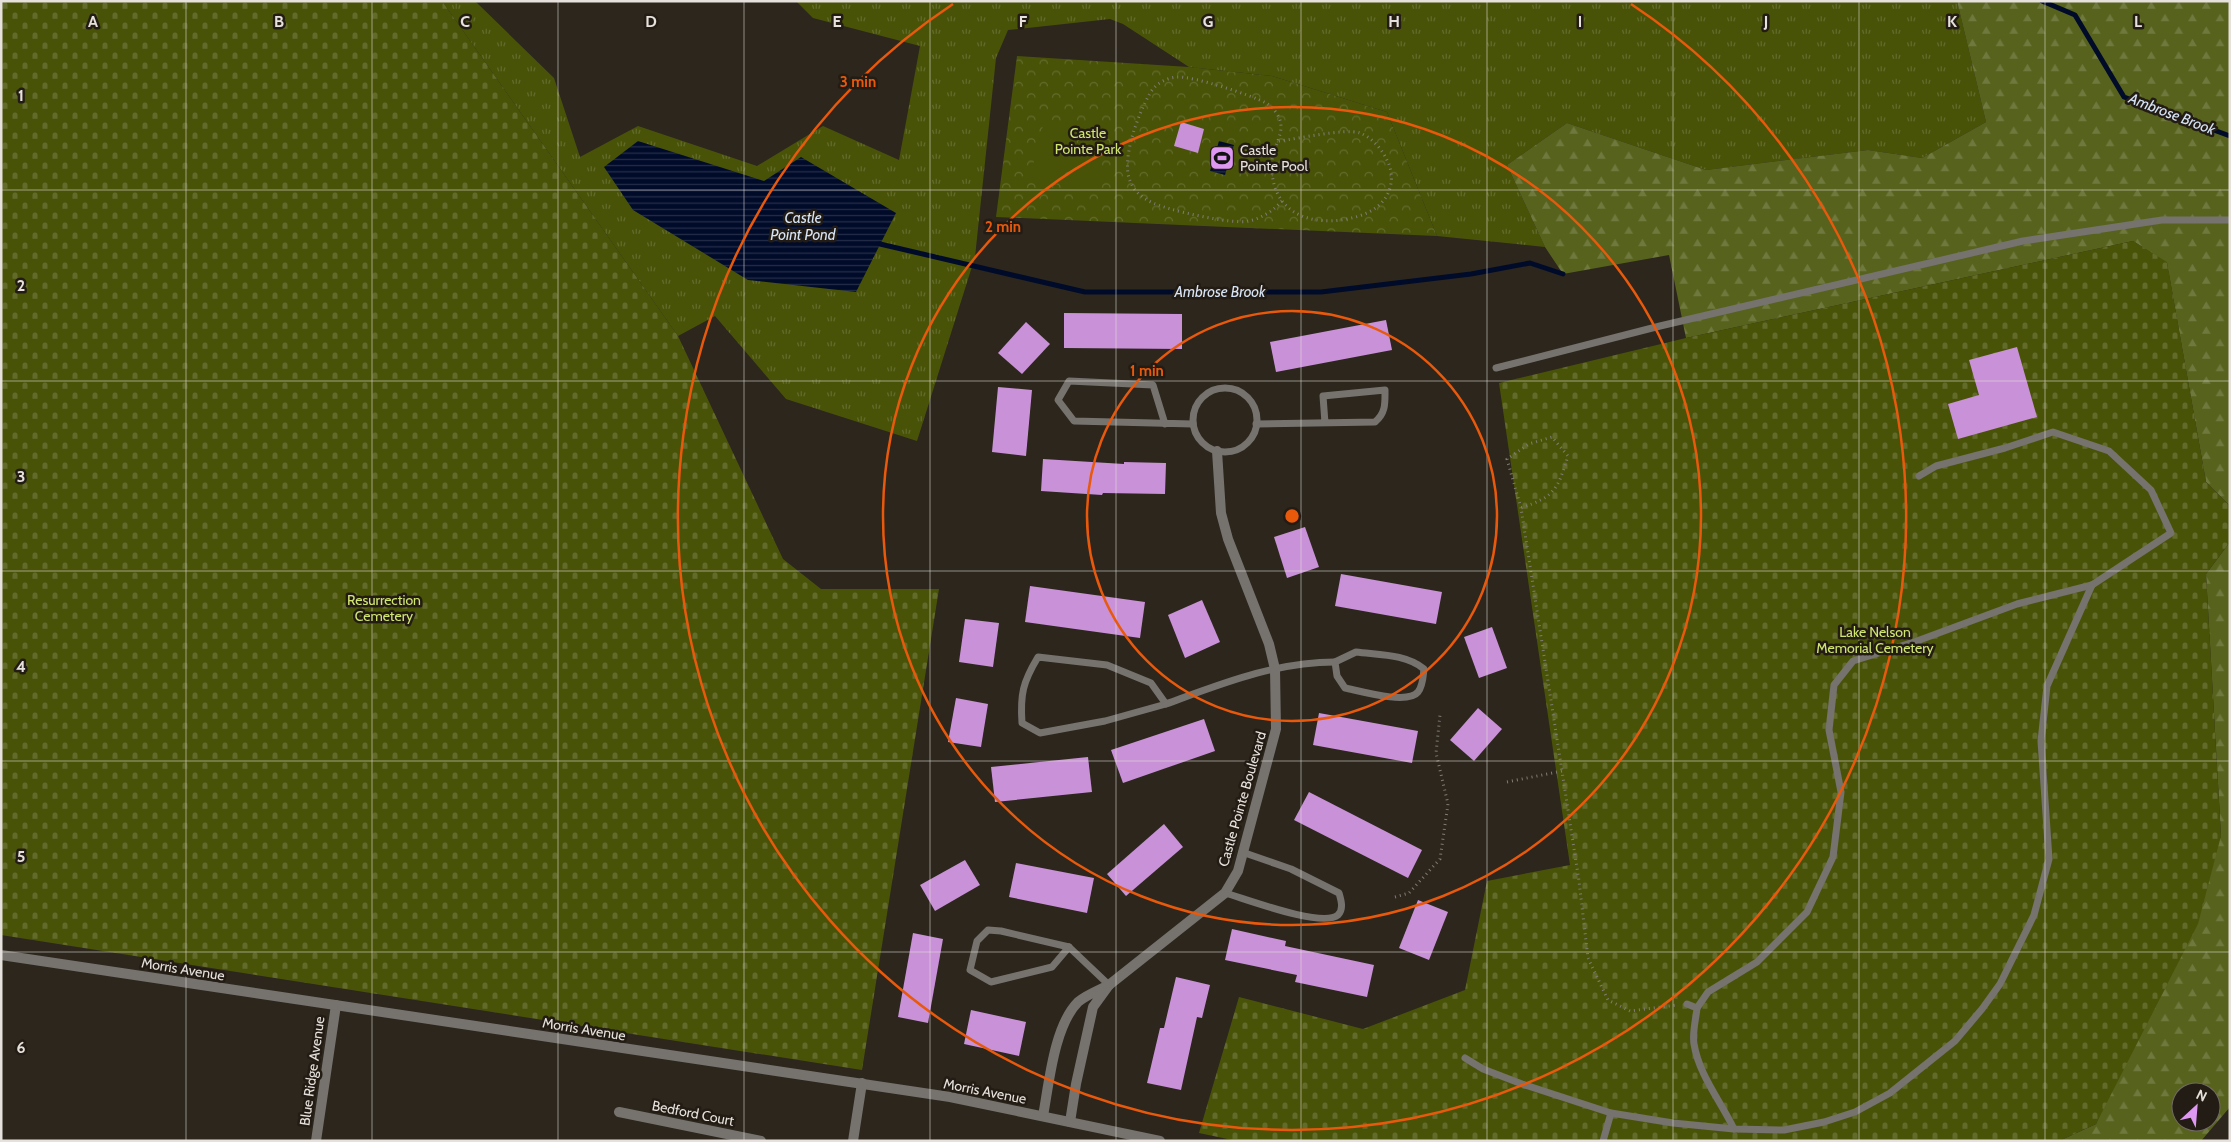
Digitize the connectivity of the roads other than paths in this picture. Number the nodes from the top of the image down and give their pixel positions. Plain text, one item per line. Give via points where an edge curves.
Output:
1 (2230, 220) edge
2 (1496, 368) dead end
3 (1325, 423) junction
4 (1165, 424) junction
5 (1193, 424) junction
6 (1256, 424) junction
7 (1217, 451) junction
8 (1919, 476) dead end
9 (2092, 585) junction
10 (1335, 662) junction
11 (1275, 669) junction
12 (1166, 704) junction
13 (1242, 852) junction
14 (1225, 893) junction
15 (1069, 947) junction
16 (1, 955) edge
17 (1109, 985) junction
18 (1687, 1004) road end
19 (336, 1006) junction
20 (1697, 1008) junction
21 (1465, 1058) dead end
22 (862, 1083) junction
23 (619, 1112) dead end
24 (1611, 1113) junction
25 (1043, 1116) junction
26 (1070, 1122) junction
27 (1734, 1129) junction
28 (316, 1141) edge
29 (761, 1141) edge
30 (852, 1141) edge
31 (1160, 1141) edge
32 (1603, 1141) edge

1 - 2 lane via 2162,220 2023,241
3 - 3 lane via 1375,422 1382,416 1385,390 1323,396
3 - 6 lane
4 - 4 lane via 1074,421 1058,400 1070,381 1153,385
4 - 5 lane
5 - 6 lane via 1195,408 1204,395 1224,388 1245,395 1256,413
5 - 7 lane via 1201,441
6 - 7 lane via 1247,443 1238,449
7 - 11 street, Castle Pointe Boulevard via 1221,513 1269,644
8 - 9 lane via 1936,466 2053,432 2110,451 2151,490 2171,533
9 - 20 lane via 2017,604 1853,661 1834,685 1829,730 1841,792 1833,857 1807,912 1757,962 1708,992
9 - 27 lane via 2047,686 2041,741 2049,859 2034,915 2000,984 1955,1041 1890,1093 1855,1112 1824,1122 1784,1130
10 - 10 lane via 1356,652 1415,662 1424,669 1422,683 1417,694 1408,698 1345,688 1337,676
10 - 11 lane
11 - 12 lane via 1252,673
11 - 13 street, Castle Pointe Boulevard via 1276,729
12 - 12 lane via 1151,683 1107,665 1038,657 1027,675 1020,700 1022,723 1040,733 1105,721
13 - 14 street, Castle Pointe Boulevard via 1238,871
13 - 14 lane via 1320,882 1339,893 1342,907 1339,914 1330,919 1293,914
14 - 17 street, Castle Pointe Boulevard
15 - 15 lane via 1001,930 988,930 977,941 970,970 991,982 1052,966
15 - 17 lane
16 - 19 street, Morris Avenue
17 - 25 street, Castle Pointe Boulevard via 1079,1001 1068,1015 1057,1045
17 - 26 street, Castle Pointe Boulevard via 1092,1007
18 - 20 lane
19 - 22 street, Morris Avenue
19 - 28 street, Blue Ridge Avenue
20 - 27 lane via 1693,1042 1706,1082
21 - 24 lane via 1483,1069 1522,1084
22 - 25 street, Morris Avenue
22 - 30 street
23 - 29 street, Bedford Court
24 - 27 lane
24 - 32 lane
25 - 26 street, Morris Avenue
26 - 31 street, Morris Avenue

